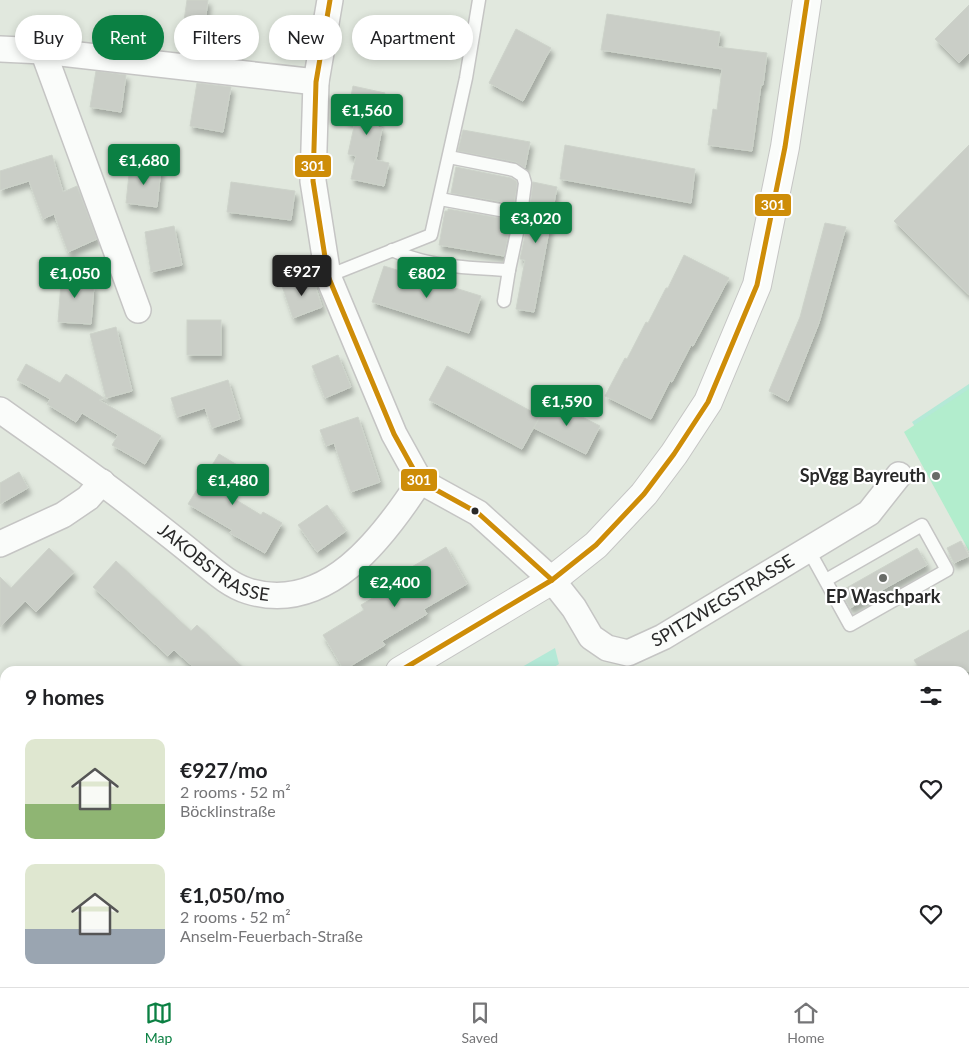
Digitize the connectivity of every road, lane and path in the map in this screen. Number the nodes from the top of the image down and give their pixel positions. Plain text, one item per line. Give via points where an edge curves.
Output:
1 (330, 0) edge
2 (480, 0) edge
3 (807, 0) edge
4 (0, 49) edge
5 (15, 50) edge
6 (82, 55) edge
7 (46, 60) edge
8 (316, 82) junction
9 (449, 157) junction
10 (440, 198) junction
11 (521, 214) junction
12 (392, 250) junction
13 (509, 270) junction
14 (328, 276) junction
15 (504, 301) dead end
16 (138, 310) dead end
17 (0, 410) edge
18 (899, 475) dead end
19 (420, 481) junction
20 (102, 482) junction
21 (0, 544) edge
22 (808, 549) junction
23 (552, 580) junction
24 (826, 580) junction
25 (408, 666) edge

1 - 8 street
2 - 9 lane
3 - 23 street via 785,147 757,285 708,402 644,494 596,545
4 - 5 street
6 - 8 street
7 - 16 street
8 - 14 street via 313,181
9 - 10 lane
9 - 11 lane via 520,173 525,183
10 - 11 lane
10 - 12 lane via 431,235
11 - 13 lane
12 - 13 lane via 426,262
12 - 14 lane
13 - 15 lane
14 - 19 street via 394,434
17 - 20 street, JAKOBSTRASSE
18 - 22 street, SPITZWEGSTRASSE via 869,514
19 - 20 street, JAKOBSTRASSE via 396,518 345,571 320,586 276,595 248,591 224,578
19 - 23 street via 478,513
20 - 21 street via 88,498 63,515
22 - 23 street, SPITZWEGSTRASSE via 663,637 628,653 607,648 591,637
22 - 24 lane
23 - 25 street
24 - 24 lane via 922,525 947,570 850,625

